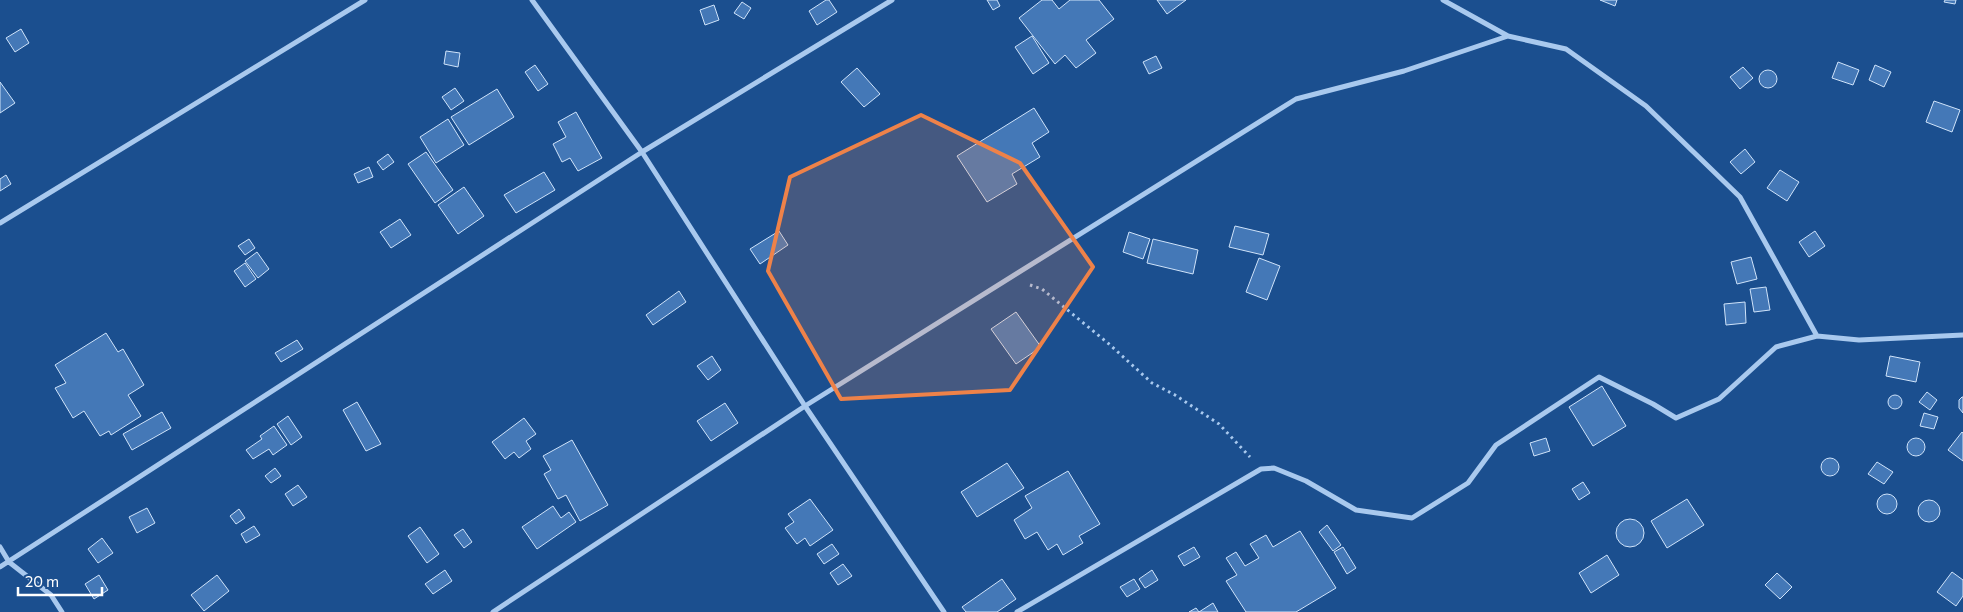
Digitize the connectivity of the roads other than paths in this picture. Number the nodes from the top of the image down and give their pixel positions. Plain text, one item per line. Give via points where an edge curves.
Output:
1 (365, 0) edge
2 (532, 0) edge
3 (892, 0) edge
4 (1443, 0) edge
5 (1508, 36) junction
6 (642, 152) junction
7 (0, 223) edge
8 (1963, 335) edge
9 (1817, 336) junction
10 (805, 406) junction
11 (0, 547) edge
12 (9, 562) junction
13 (0, 567) edge
14 (62, 612) edge
15 (493, 612) edge
16 (944, 612) edge
17 (1017, 612) edge

1 - 7 street
2 - 6 street
3 - 6 street
4 - 5 street
5 - 9 street via 1566,49 1646,106 1727,184 1740,197
5 - 10 street via 1404,71 1296,99
6 - 10 street
6 - 12 street
8 - 9 street via 1858,340
9 - 17 street via 1776,347 1719,399 1676,418 1599,378 1496,445 1468,483 1412,518 1356,510 1306,481 1274,468 1261,469
10 - 15 street
10 - 16 street
11 - 12 street
12 - 13 street
12 - 14 street via 51,595

